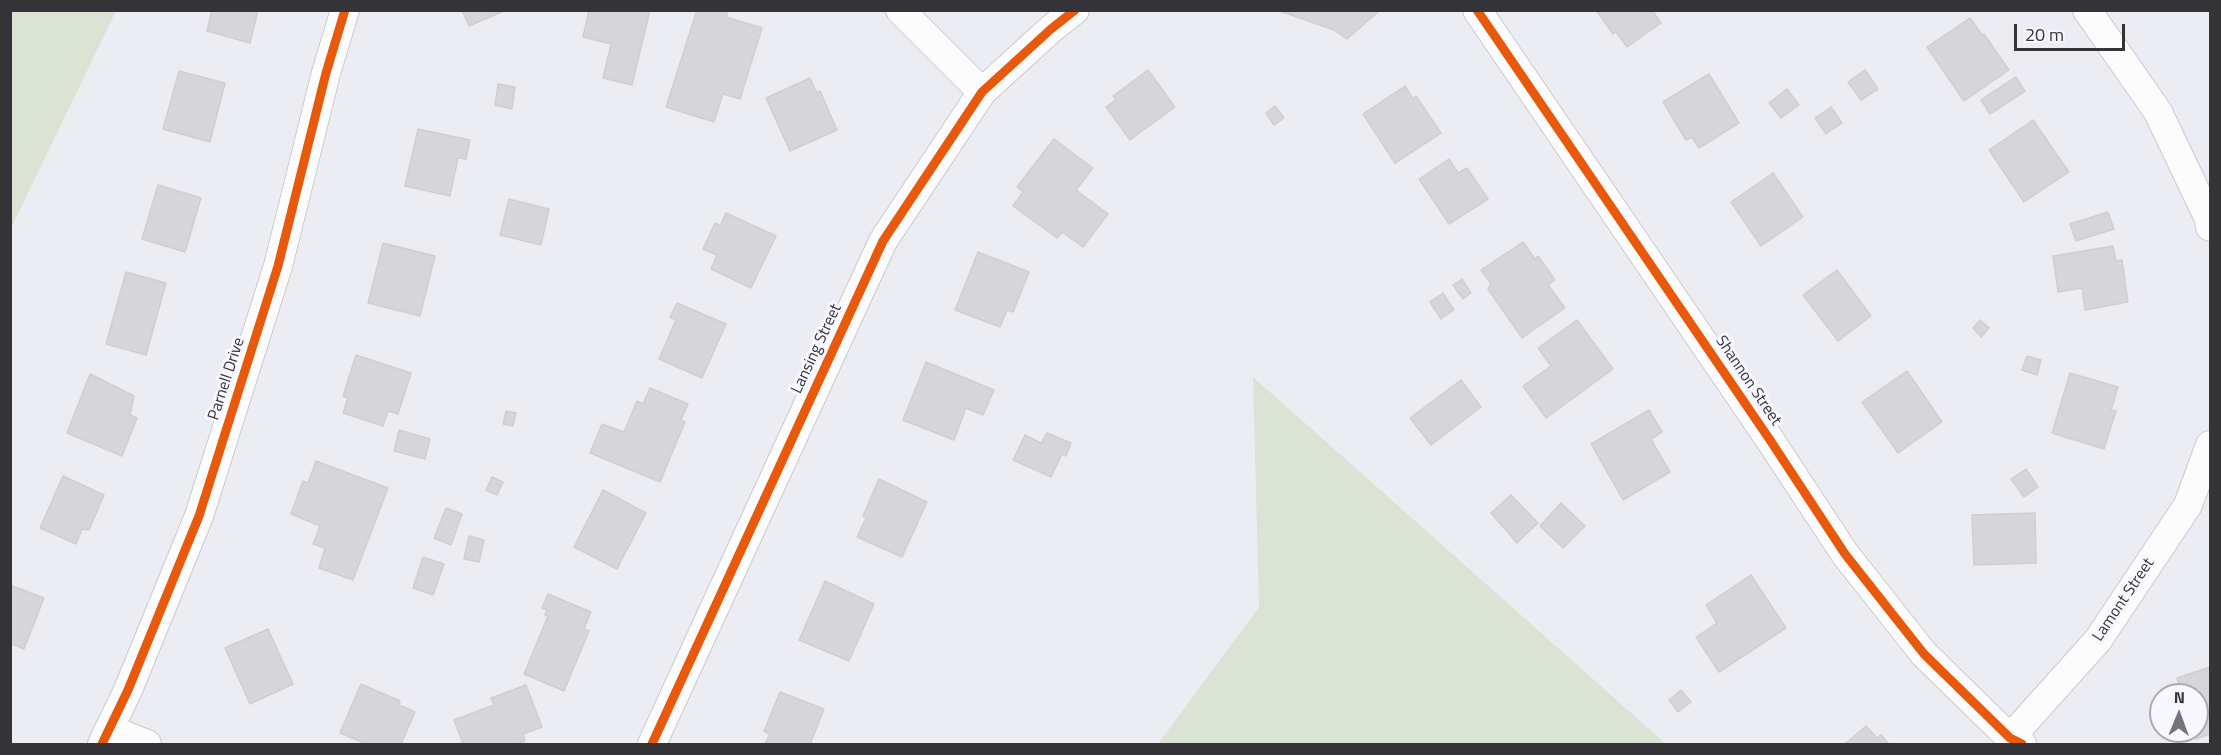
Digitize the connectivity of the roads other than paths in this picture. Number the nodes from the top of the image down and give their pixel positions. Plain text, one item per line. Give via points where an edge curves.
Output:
1 (345, 10) edge
2 (900, 10) edge
3 (1076, 10) edge
4 (1477, 10) edge
5 (2087, 10) edge
6 (982, 92) junction
7 (2211, 227) edge
8 (2211, 445) edge
9 (106, 737) edge
10 (2016, 741) edge
11 (147, 744) edge
12 (652, 744) edge

1 - 9 street, Parnell Drive via 278,266 199,516
2 - 6 street
3 - 6 street, Lansing Street
4 - 10 street, Shannon Street via 1845,554 1924,654
5 - 7 street via 2158,112
6 - 12 street, Lansing Street via 883,241
8 - 10 street, Lamont Street via 2188,505 2098,640
9 - 11 street

